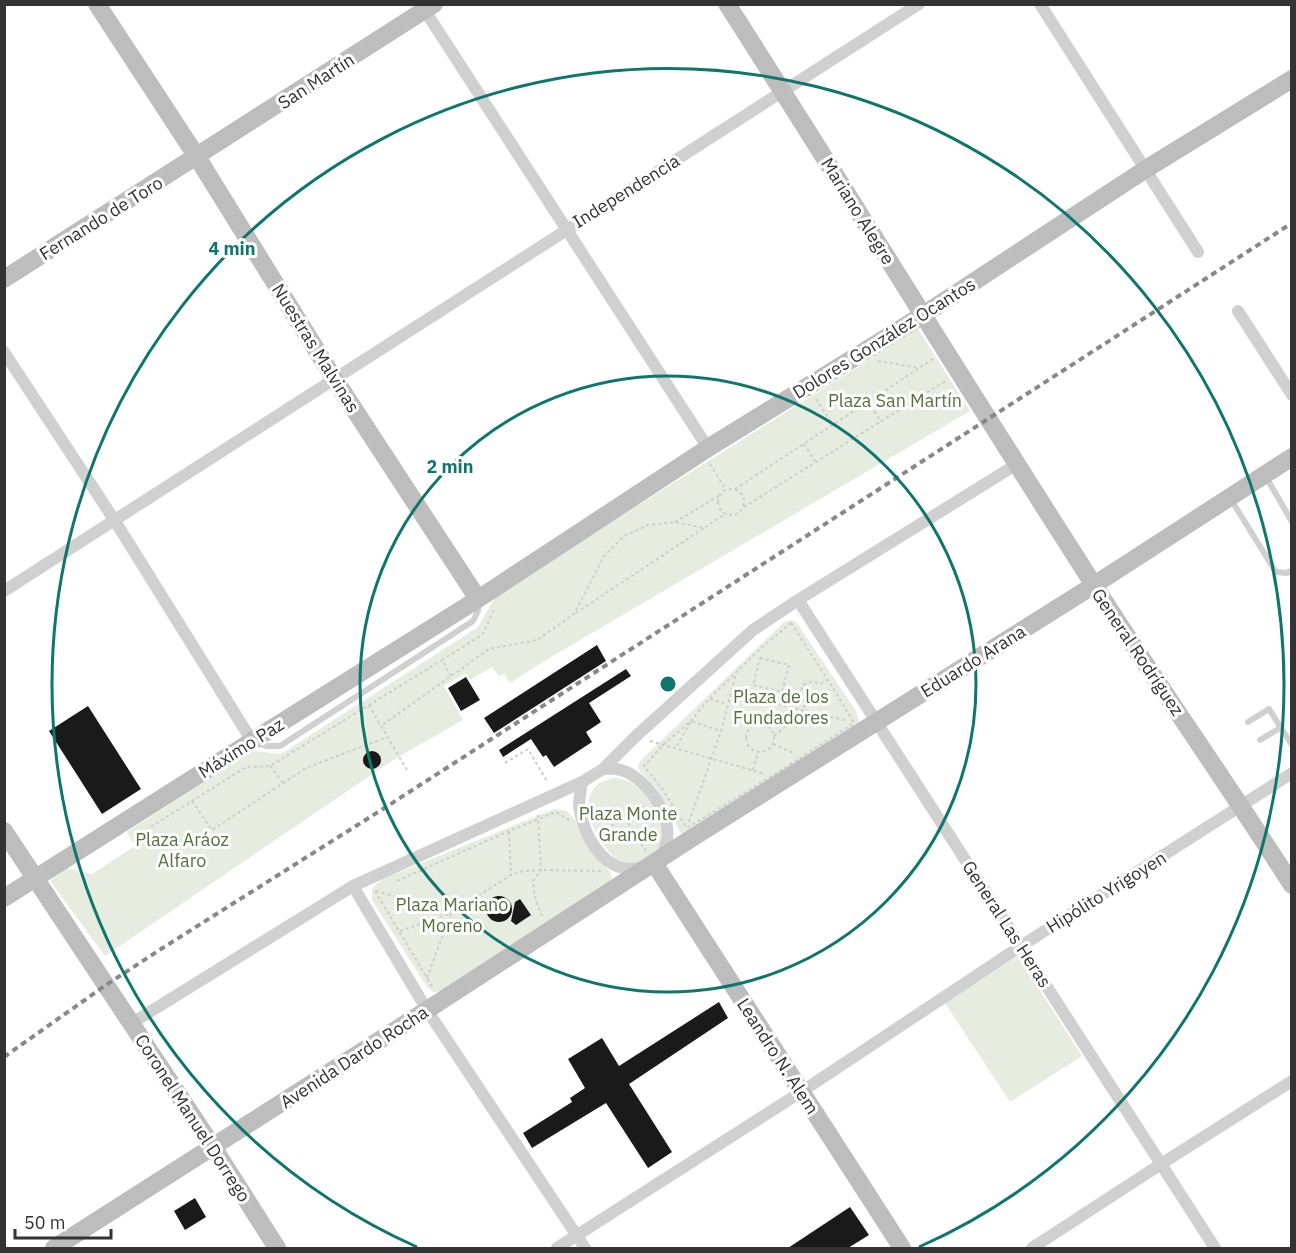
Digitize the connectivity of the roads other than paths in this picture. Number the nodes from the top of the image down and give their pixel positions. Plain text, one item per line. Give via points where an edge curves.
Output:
1 (97, 4) edge
2 (727, 4) edge
3 (919, 4) edge
4 (1040, 4) edge
5 (427, 6) edge
6 (1292, 79) edge
7 (783, 91) junction
8 (197, 157) junction
9 (1146, 169) junction
10 (567, 229) junction
11 (1198, 252) dead end
12 (4, 279) edge
13 (1238, 311) dead end
14 (923, 315) junction
15 (4, 352) edge
16 (335, 380) junction
17 (1292, 395) edge
18 (987, 418) joint
19 (705, 450) junction
20 (1292, 457) edge
21 (1017, 464) junction
22 (1265, 474) junction
23 (1230, 497) junction
24 (115, 521) junction
25 (1292, 522) edge
26 (1292, 570) edge
27 (1094, 585) junction
28 (4, 591) edge
29 (478, 599) junction
30 (798, 600) junction
31 (876, 721) junction
32 (1248, 722) dead end
33 (1280, 728) junction
34 (1260, 740) dead end
35 (252, 741) junction
36 (1292, 745) edge
37 (603, 769) junction
38 (1292, 773) edge
39 (582, 782) junction
40 (1241, 806) junction
41 (4, 831) edge
42 (652, 860) junction
43 (35, 878) junction
44 (1292, 885) edge
45 (353, 886) junction
46 (4, 898) edge
47 (1021, 946) junction
48 (427, 1010) junction
49 (132, 1023) junction
50 (1292, 1081) edge
51 (801, 1092) junction
52 (213, 1147) junction
53 (1161, 1164) junction
54 (577, 1236) junction
55 (54, 1248) edge
56 (277, 1248) edge
57 (557, 1248) edge
58 (585, 1248) edge
59 (902, 1248) edge
60 (1032, 1248) edge
61 (1215, 1248) edge

1 - 8 street, Nuestras Malvinas
2 - 7 street, Mariano Alegre
3 - 7 street, Independencia
4 - 9 street
5 - 8 street, San Martín
5 - 10 street
6 - 9 street, Dolores González Ocantos
7 - 10 street, Independencia
7 - 14 street, Mariano Alegre
8 - 12 street, Fernando de Toro
8 - 16 street, Nuestras Malvinas
9 - 11 street
9 - 14 street, Dolores González Ocantos
10 - 16 street, Independencia
10 - 19 street
13 - 17 street
14 - 18 street, Mariano Alegre
14 - 19 street, Dolores González Ocantos
15 - 24 street
16 - 24 street, Independencia
16 - 29 street, Nuestras Malvinas
18 - 21 street, General Rodríguez
19 - 29 street, Dolores González Ocantos
20 - 22 street, Eduardo Arana
21 - 27 street, General Rodríguez
21 - 30 street
22 - 23 street, Eduardo Arana
22 - 25 lane
23 - 26 lane via 1276,572
23 - 27 street, Eduardo Arana
24 - 28 street, Independencia
24 - 35 street
27 - 31 street, Eduardo Arana
27 - 40 street, General Rodríguez
29 - 35 street, Máximo Paz
30 - 31 street, General Las Heras
30 - 37 street via 753,630
31 - 42 street, Eduardo Arana
31 - 47 street, General Las Heras
32 - 33 lane via 1269,709
33 - 34 lane
33 - 36 lane
35 - 43 street, Máximo Paz
37 - 39 street
37 - 42 street via 622,770 634,776 656,798 668,838 662,854
38 - 40 street, Hipólito Yrigoyen
39 - 42 street via 581,817 599,853 620,868 636,869
39 - 45 street
40 - 44 street, General Rodríguez
40 - 47 street, Hipólito Yrigoyen
41 - 43 street, Coronel Manuel Dorrego
42 - 48 street, Avenida Dardo Rocha
42 - 51 street, Leandro N. Alem
43 - 46 street, Máximo Paz
43 - 49 street, Coronel Manuel Dorrego
45 - 48 street
45 - 49 street
47 - 51 street, Hipólito Yrigoyen
47 - 53 street, General Las Heras
48 - 52 street, Avenida Dardo Rocha
48 - 54 street
49 - 52 street, Coronel Manuel Dorrego
50 - 53 street
51 - 54 street, Hipólito Yrigoyen
51 - 59 street, Leandro N. Alem
52 - 55 street, Avenida Dardo Rocha
52 - 56 street, Coronel Manuel Dorrego
53 - 60 street
53 - 61 street, General Las Heras
54 - 57 street, Hipólito Yrigoyen
54 - 58 street

